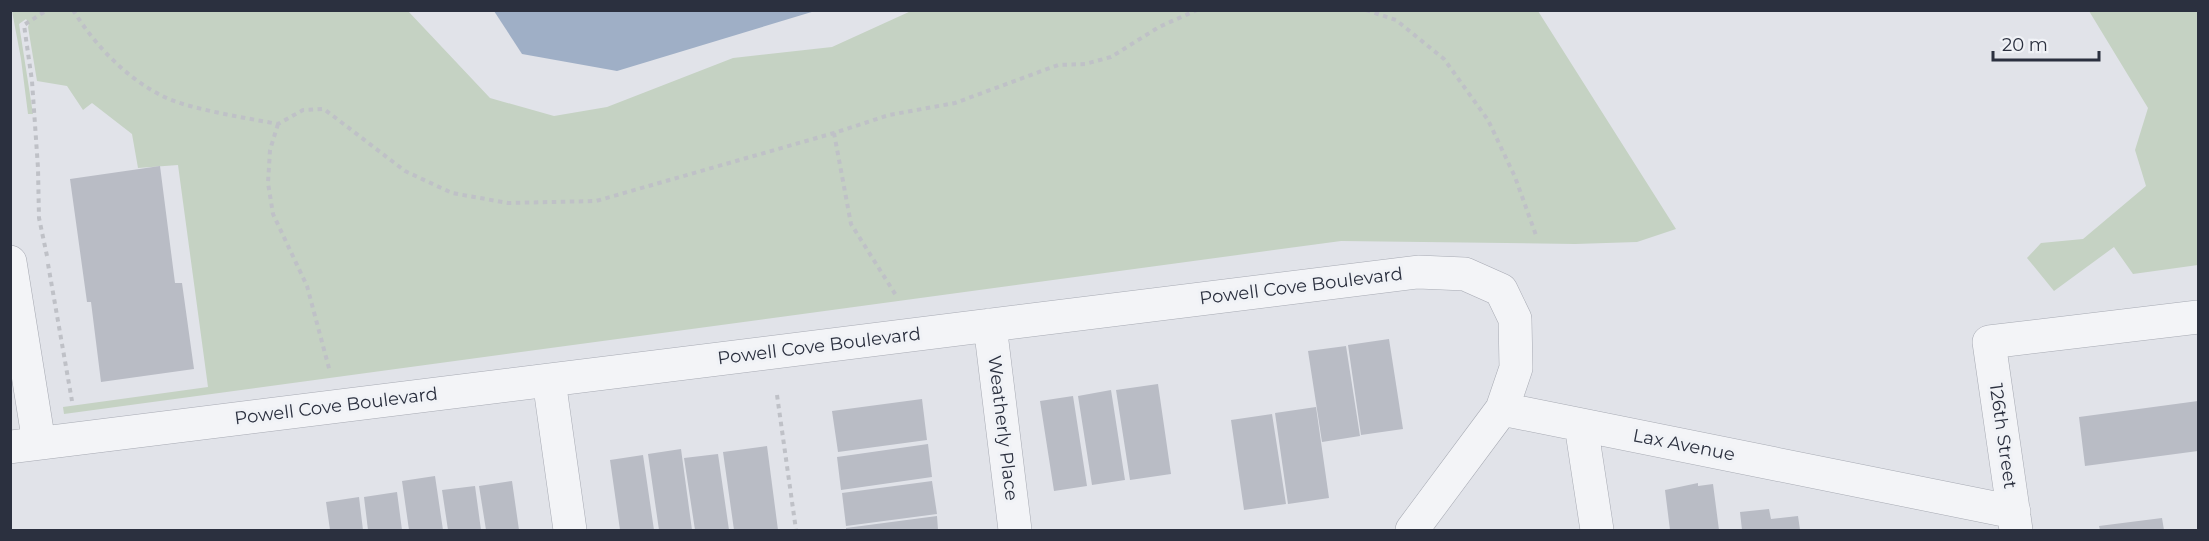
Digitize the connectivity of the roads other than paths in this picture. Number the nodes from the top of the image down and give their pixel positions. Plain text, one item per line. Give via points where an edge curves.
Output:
1 (10, 262) edge
2 (2199, 317) edge
3 (990, 325) junction
4 (549, 380) junction
5 (1502, 409) junction
6 (1581, 425) junction
7 (25, 445) edge
8 (2015, 522) edge
9 (570, 531) edge
10 (1015, 531) edge
11 (1412, 531) edge
12 (1597, 531) edge

1 - 7 street
2 - 8 street, 126th Street via 1989,342
3 - 4 street, Powell Cove Boulevard
3 - 5 street, Powell Cove Boulevard via 1418,272 1465,274 1501,290 1515,319 1516,368
3 - 10 street, Weatherly Place
4 - 7 street, Powell Cove Boulevard
4 - 9 street
5 - 6 street, Lax Avenue
5 - 11 street
6 - 8 street, Lax Avenue
6 - 12 street

